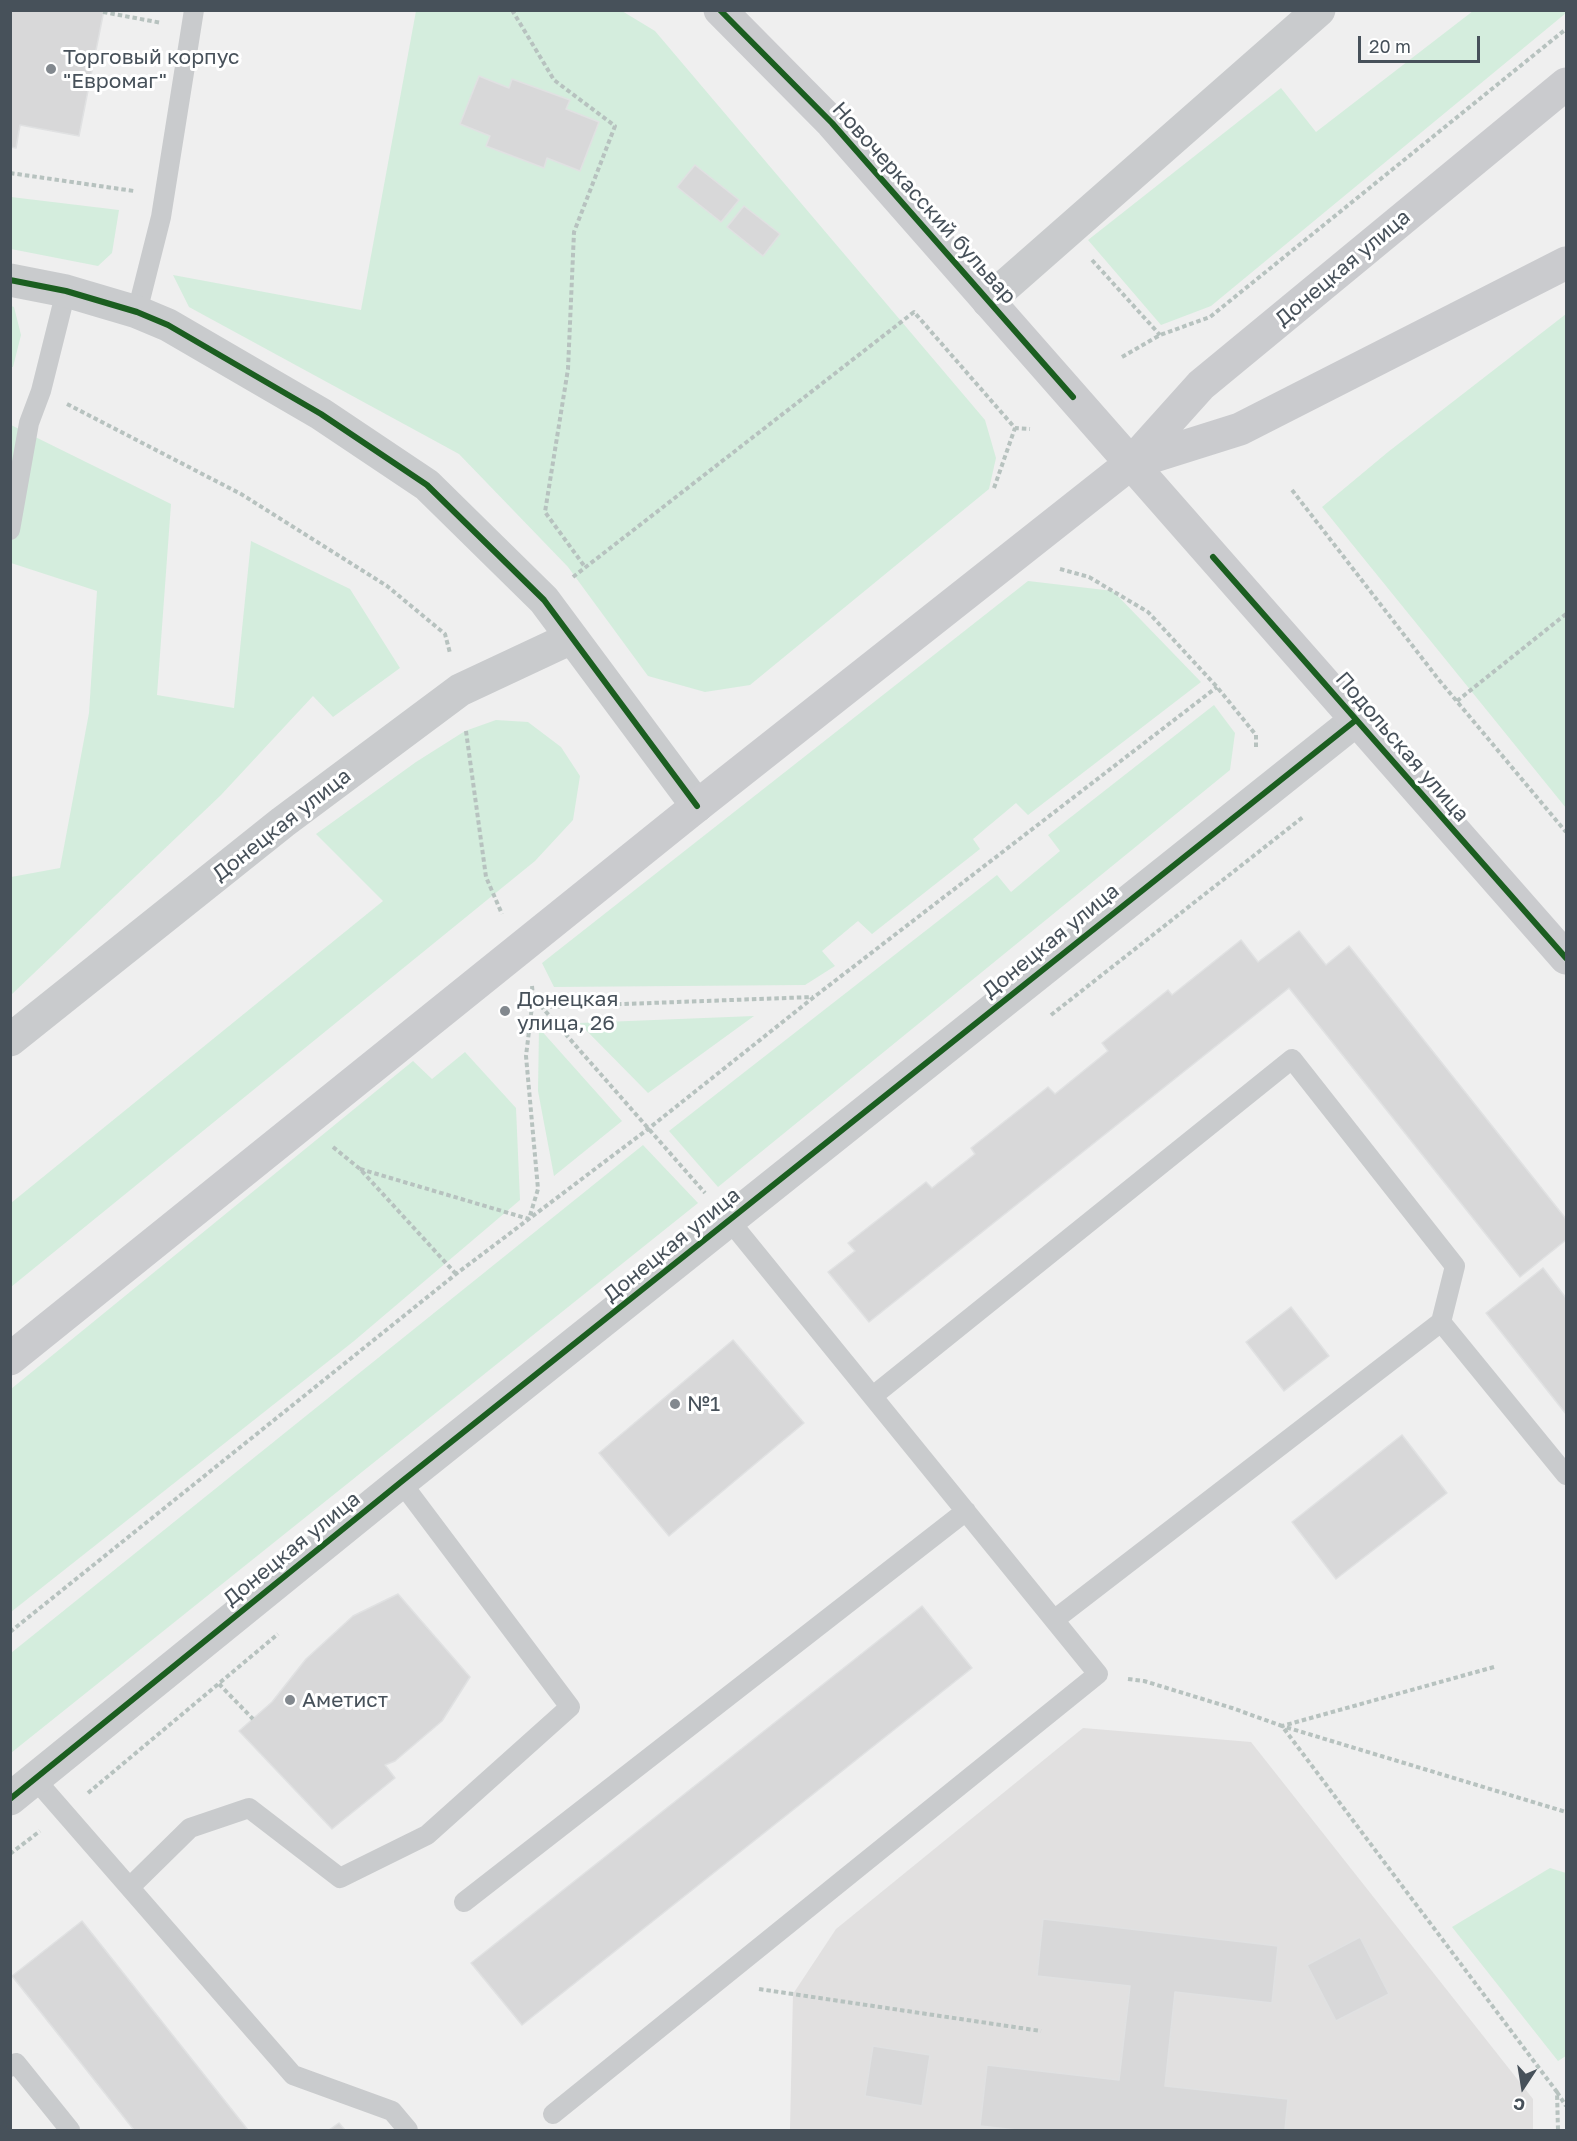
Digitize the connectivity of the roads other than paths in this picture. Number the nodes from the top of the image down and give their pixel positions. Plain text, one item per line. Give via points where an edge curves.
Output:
1 (720, 10) edge
2 (1319, 10) edge
3 (193, 20) edge
4 (1566, 84) edge
5 (1566, 263) edge
6 (10, 280) edge
7 (66, 291) junction
8 (988, 301) junction
9 (137, 312) junction
10 (1130, 464) junction
11 (10, 530) edge
12 (571, 638) junction
13 (1356, 720) junction
14 (697, 806) junction
15 (1566, 958) edge
16 (10, 1040) edge
17 (729, 1220) junction
18 (1441, 1323) junction
19 (10, 1359) edge
20 (873, 1396) junction
21 (1566, 1475) edge
22 (401, 1482) junction
23 (966, 1511) junction
24 (1054, 1620) junction
25 (35, 1779) junction
26 (10, 1799) edge
27 (129, 1887) junction
28 (464, 1902) dead end
29 (10, 2067) edge
30 (553, 2114) dead end
31 (70, 2130) edge
32 (408, 2130) edge

1 - 8 main road, Новочеркасский бульвар via 832,123
2 - 8 street
3 - 9 lane via 165,195
4 - 10 main road, Донецкая улица via 1201,385
5 - 10 main road, Донецкая улица via 1240,429
6 - 7 street
7 - 9 street
7 - 11 lane via 29,423
8 - 10 main road, Новочеркасский бульвар
9 - 12 street via 168,325 321,414 428,485 544,600
10 - 13 main road, Подольская улица
10 - 14 main road, Донецкая улица
12 - 14 street
12 - 16 street, Донецкая улица via 460,690 283,822
13 - 15 main road, Подольская улица
13 - 17 street, Донецкая улица
14 - 19 main road, Донецкая улица
17 - 20 lane
17 - 22 street, Донецкая улица
18 - 20 lane via 1455,1266 1292,1059
18 - 21 lane
18 - 24 lane
20 - 23 lane
22 - 25 street, Донецкая улица
22 - 27 lane via 570,1707 427,1835 340,1878 249,1808 190,1828
23 - 24 lane
23 - 28 lane
24 - 30 lane via 1098,1674
25 - 26 street, Донецкая улица
25 - 27 lane
27 - 32 lane via 292,2075 392,2111
29 - 31 lane via 16,2063

